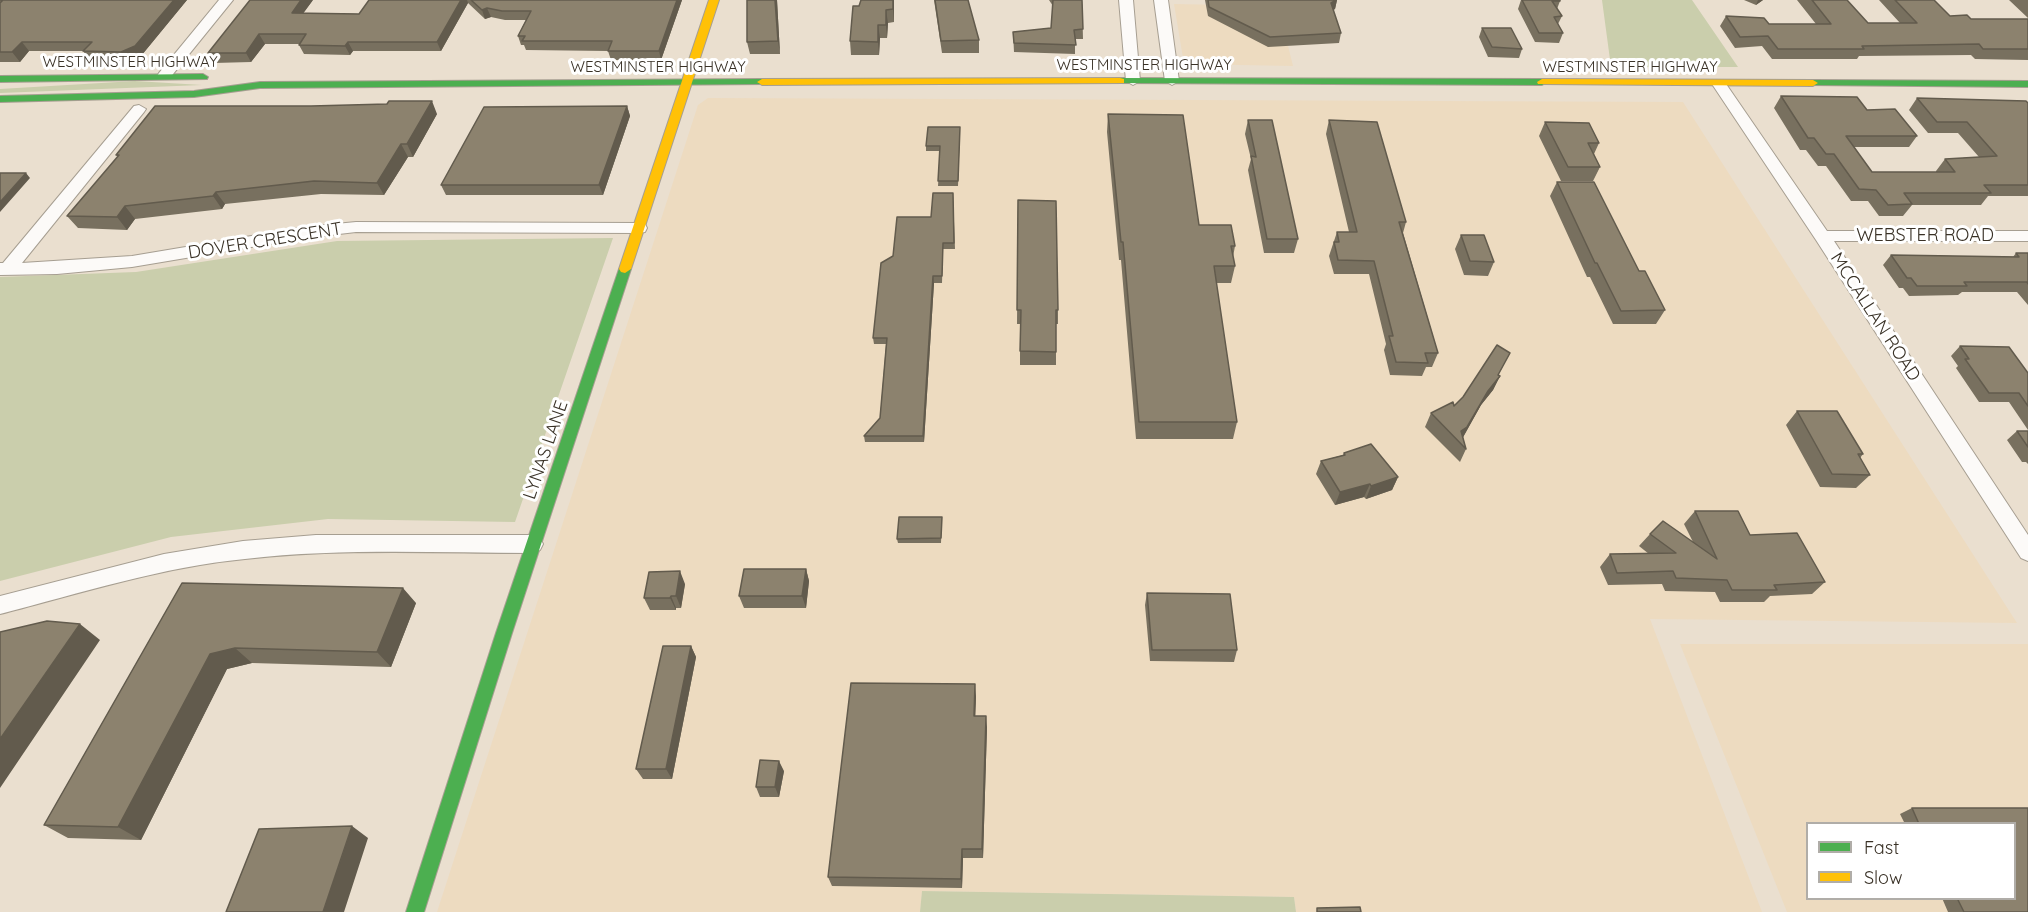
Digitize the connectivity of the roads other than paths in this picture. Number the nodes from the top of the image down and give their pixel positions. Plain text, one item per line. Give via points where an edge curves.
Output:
1 (226, 0) edge
2 (714, 0) edge
3 (1126, 0) edge
4 (1161, 0) edge
5 (164, 76) junction
6 (0, 79) edge
7 (1133, 81) junction
8 (1172, 81) junction
9 (687, 84) junction
10 (1719, 84) junction
11 (2028, 84) edge
12 (260, 85) junction
13 (0, 99) edge
14 (140, 109) dead end
15 (639, 228) junction
16 (1822, 236) junction
17 (2028, 236) edge
18 (4, 269) edge
19 (533, 544) junction
20 (2028, 552) edge
21 (0, 605) edge
22 (415, 912) edge

1 - 5 street
2 - 9 main road, LYNAS LANE
3 - 7 street
4 - 8 street
5 - 6 main road, WESTMINSTER HIGHWAY
5 - 12 main road, WESTMINSTER HIGHWAY via 231,79
7 - 8 main road, WESTMINSTER HIGHWAY
7 - 9 main road, WESTMINSTER HIGHWAY
8 - 10 main road, WESTMINSTER HIGHWAY
9 - 12 main road, WESTMINSTER HIGHWAY
9 - 15 main road, LYNAS LANE
10 - 11 main road, WESTMINSTER HIGHWAY
10 - 16 street, MCCALLAN ROAD
12 - 13 main road, WESTMINSTER HIGHWAY via 194,94
14 - 18 street
15 - 18 street, DOVER CRESCENT via 356,227 153,259
15 - 19 main road, LYNAS LANE
16 - 17 street, WEBSTER ROAD
16 - 20 street, MCCALLAN ROAD
19 - 21 street via 316,544 243,550 164,563
19 - 22 main road, LYNAS LANE

